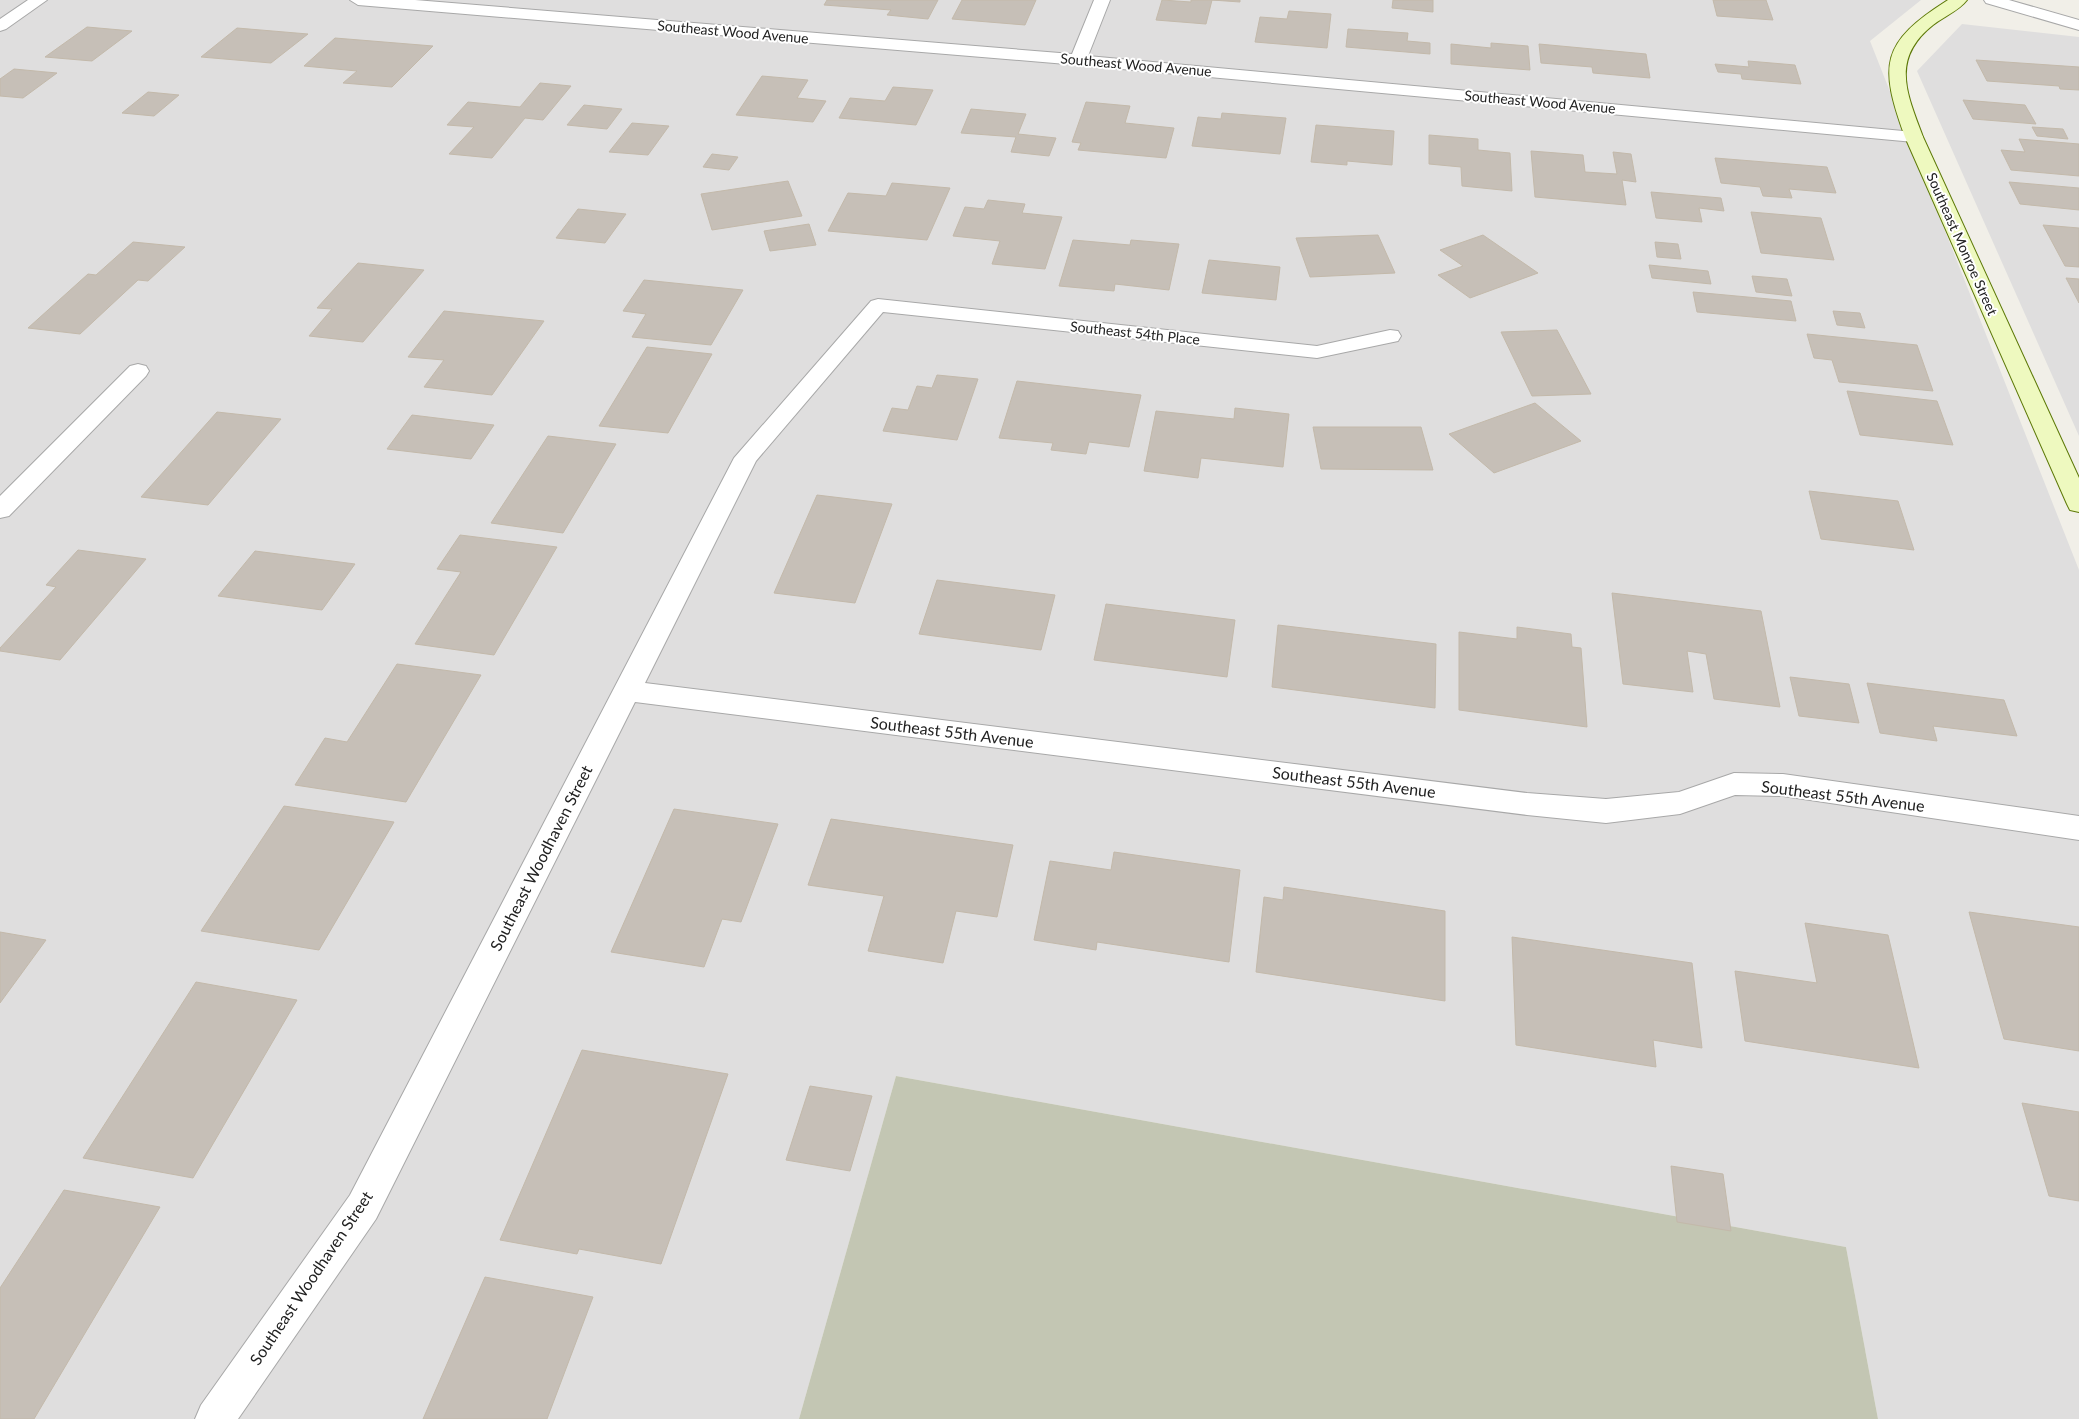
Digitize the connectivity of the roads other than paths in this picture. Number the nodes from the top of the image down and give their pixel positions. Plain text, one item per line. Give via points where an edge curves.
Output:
1 (39, 0) edge
2 (358, 0) edge
3 (1102, 0) edge
4 (1959, 0) edge
5 (1992, 0) edge
6 (2079, 25) edge
7 (0, 26) edge
8 (1078, 60) junction
9 (1914, 136) junction
10 (878, 306) joint
11 (1390, 336) dead end
12 (138, 371) dead end
13 (2079, 504) edge
14 (0, 510) edge
15 (626, 691) junction
16 (2079, 828) edge
17 (215, 1419) edge

1 - 7 street
2 - 8 street, Southeast Wood Avenue
3 - 8 street
4 - 9 street, Southeast Monroe Street via 1933,16 1917,31 1903,48 1897,64 1896,84
5 - 6 street
8 - 9 street, Southeast Wood Avenue
9 - 13 street, Southeast Monroe Street
10 - 11 street, Southeast 54th Place via 1317,352
10 - 15 street, Southeast Woodhaven Street via 746,458
12 - 14 street
15 - 16 street, Southeast 55th Avenue via 1526,804 1606,811 1680,803 1734,784 1783,784
15 - 17 street, Southeast Woodhaven Street via 363,1206

